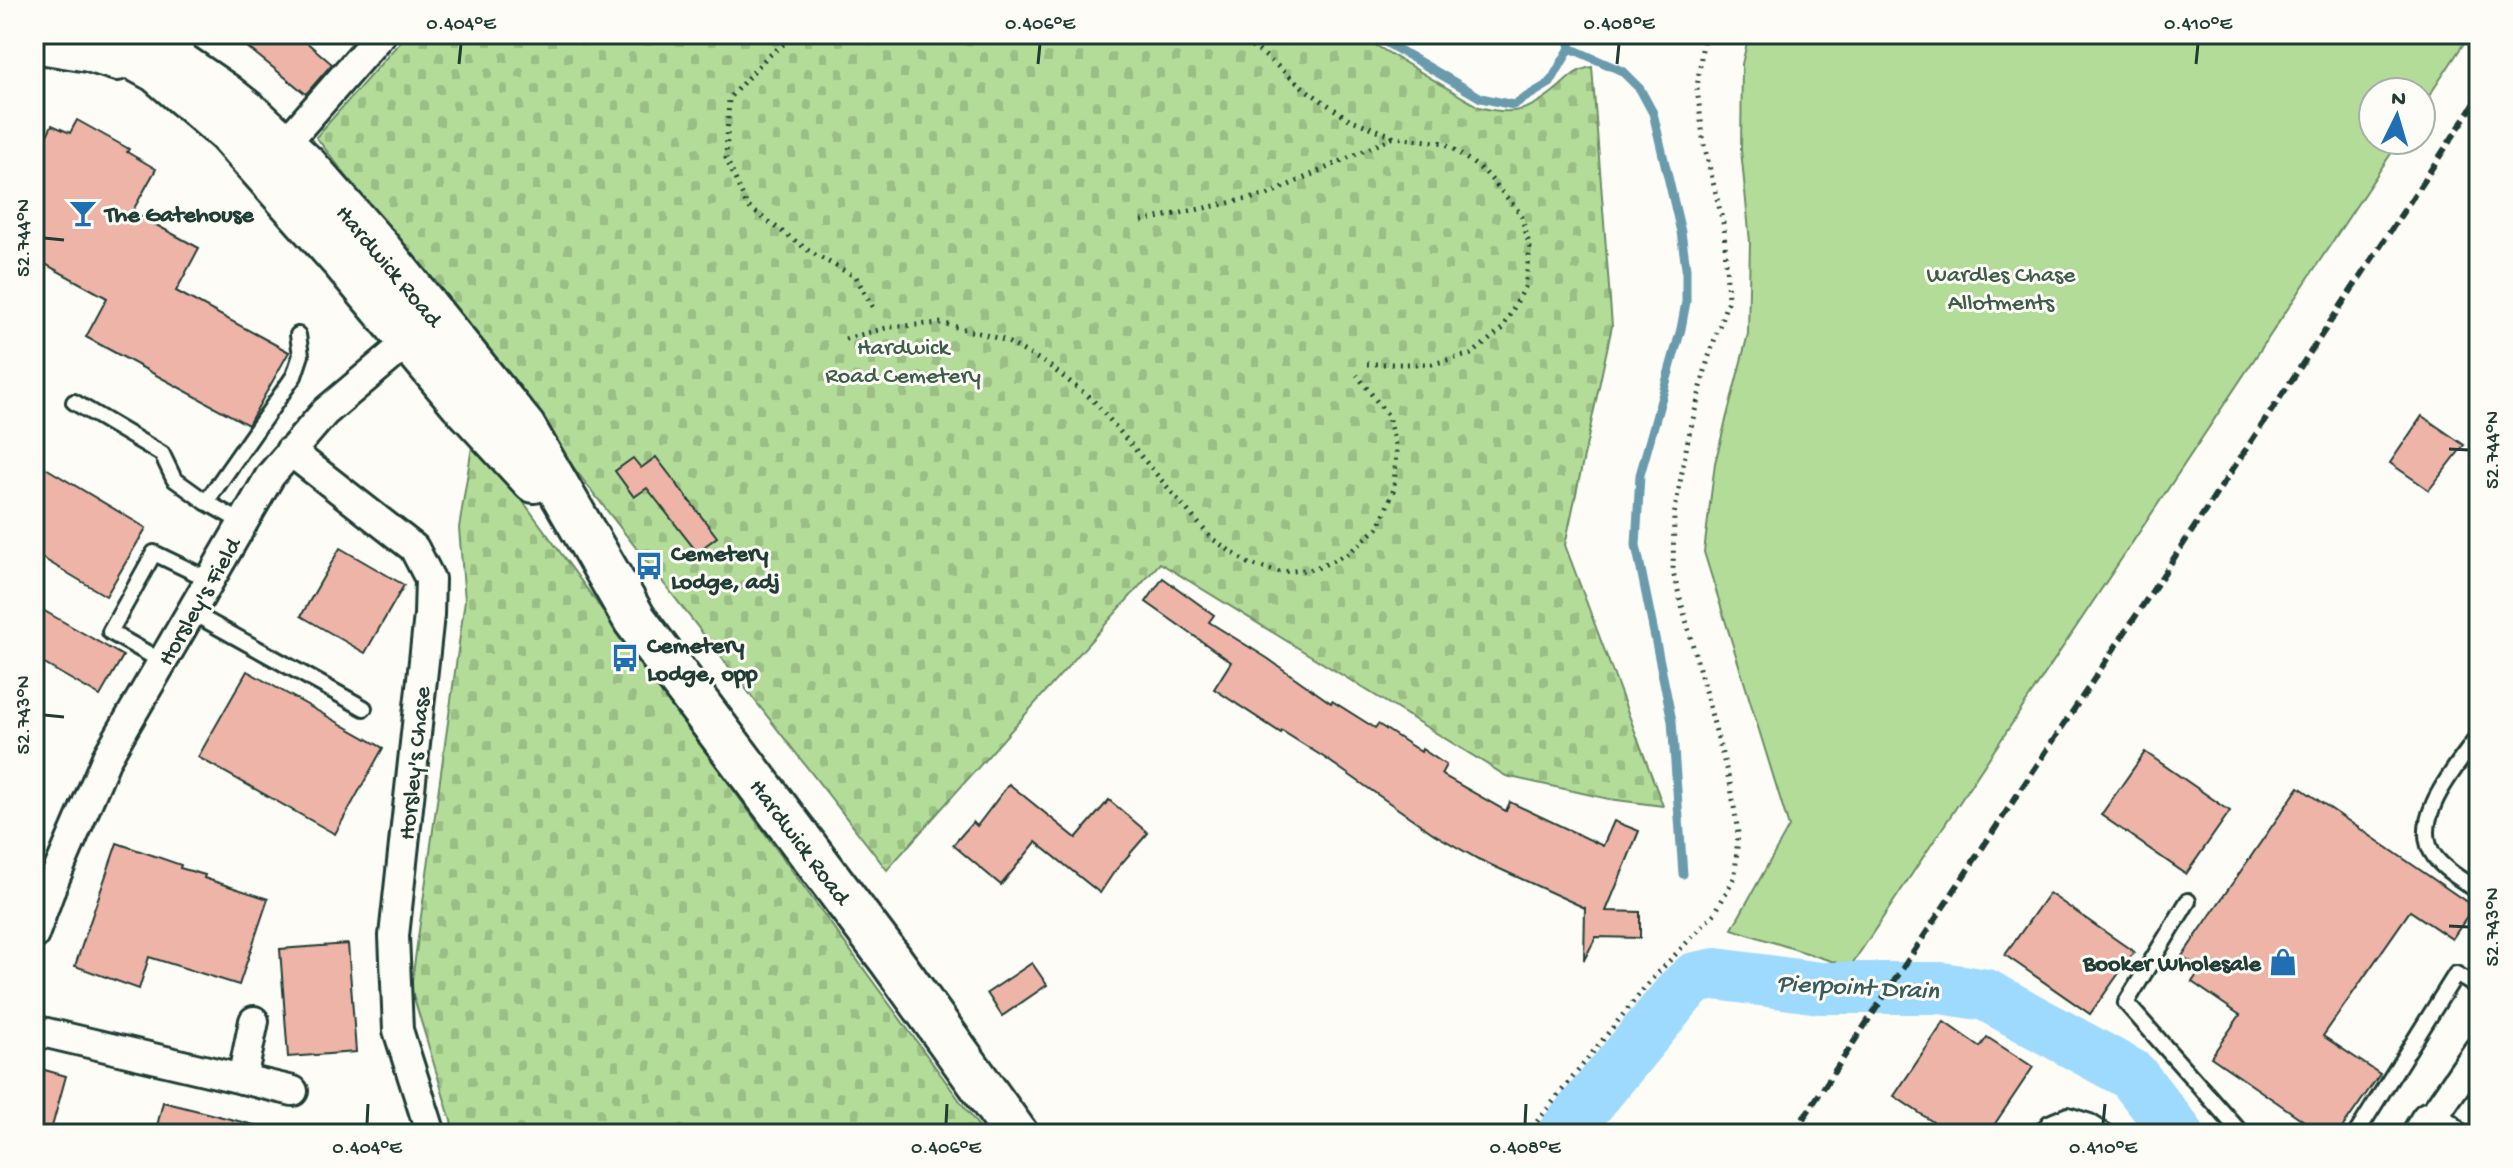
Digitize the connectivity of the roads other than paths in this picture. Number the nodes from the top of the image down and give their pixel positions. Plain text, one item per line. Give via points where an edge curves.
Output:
1 (89, 34) edge
2 (136, 34) edge
3 (381, 34) edge
4 (34, 41) edge
5 (157, 71) junction
6 (273, 157) junction
7 (423, 330) junction
8 (298, 335) dead end
9 (74, 402) dead end
10 (290, 451) junction
11 (206, 502) junction
12 (243, 523) junction
13 (210, 580) junction
14 (191, 612) junction
15 (163, 662) junction
16 (364, 708) dead end
17 (2479, 735) edge
18 (2479, 892) edge
19 (2188, 901) dead end
20 (34, 935) edge
21 (2479, 988) edge
22 (254, 1021) dead end
23 (34, 1030) edge
24 (2479, 1050) edge
25 (242, 1079) junction
26 (293, 1091) dead end
27 (2433, 1130) edge
28 (431, 1134) edge
29 (1016, 1134) edge
30 (2040, 1134) edge
31 (2109, 1134) edge
32 (2242, 1134) edge
33 (2356, 1134) edge

1 - 5 main road, Hardwick Road
2 - 6 main road, Hardwick Road via 224,94
3 - 6 street
4 - 5 main road, Hardwick Road via 89,50
5 - 6 main road, Hardwick Road
6 - 7 main road, Hardwick Road via 381,251
7 - 10 street, Horsley's Field via 325,412
7 - 29 main road, Hardwick Road via 524,428 635,620
8 - 11 lane via 301,355 294,376
9 - 11 lane via 162,454 174,479
10 - 12 street, Horsley's Field
10 - 28 street, Horsley's Chase via 414,548 430,579 394,936 398,1030
11 - 12 lane
12 - 13 street, Horsley's Field
13 - 14 street, Horsley's Field
13 - 15 lane via 154,553 110,632
14 - 15 street, Horsley's Field
14 - 16 lane
15 - 20 street, Horsley's Field via 107,757
17 - 18 lane via 2438,795 2428,824 2434,856
19 - 32 lane via 2126,1003
21 - 33 lane via 2456,974
22 - 25 street
23 - 25 street
24 - 27 street
25 - 26 street
30 - 31 lane via 2049,1123 2068,1115

